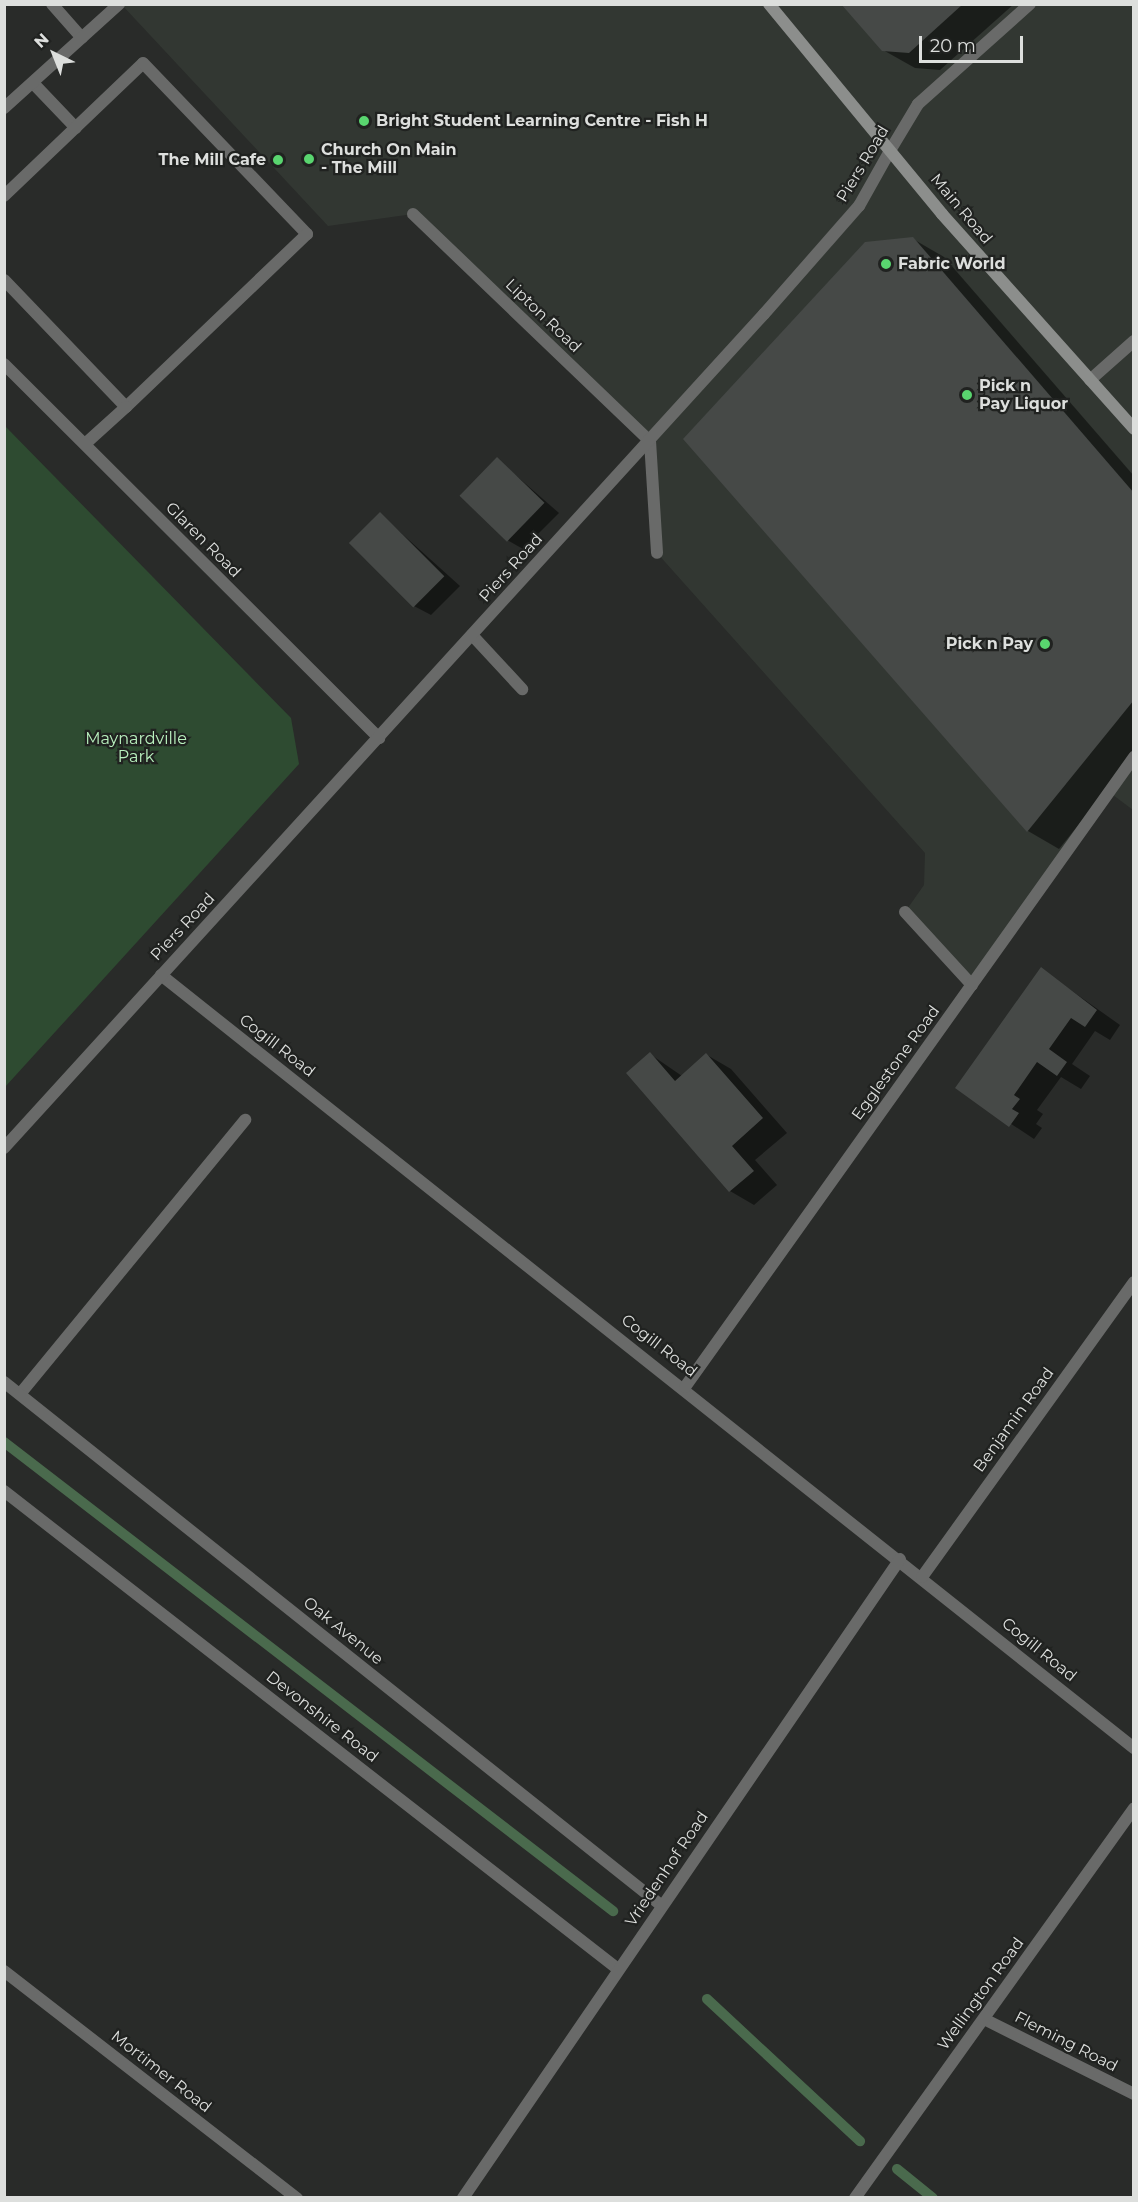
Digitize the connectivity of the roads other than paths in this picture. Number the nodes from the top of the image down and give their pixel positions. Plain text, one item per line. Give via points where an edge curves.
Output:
1 (52, 4) edge
2 (120, 4) edge
3 (769, 4) edge
4 (1030, 4) edge
5 (82, 38) junction
6 (33, 82) junction
7 (4, 108) edge
8 (76, 128) junction
9 (891, 149) junction
10 (4, 196) edge
11 (413, 214) dead end
12 (4, 280) edge
13 (1134, 340) edge
14 (4, 364) edge
15 (1090, 380) junction
16 (126, 407) junction
17 (1134, 429) edge
18 (650, 441) junction
19 (85, 444) junction
20 (657, 553) dead end
21 (472, 635) junction
22 (522, 689) dead end
23 (379, 738) junction
24 (1134, 757) edge
25 (906, 912) dead end
26 (161, 975) junction
27 (972, 985) junction
28 (245, 1119) dead end
29 (4, 1148) edge
30 (1134, 1282) edge
31 (4, 1382) edge
32 (685, 1387) junction
33 (20, 1394) junction
34 (4, 1491) edge
35 (900, 1559) junction
36 (922, 1577) junction
37 (1134, 1748) edge
38 (1134, 1809) edge
39 (662, 1906) junction
40 (618, 1969) junction
41 (4, 1971) edge
42 (984, 2019) junction
43 (1134, 2094) edge
44 (297, 2198) edge
45 (463, 2198) edge
46 (855, 2198) edge

1 - 5 street
2 - 5 street
3 - 9 main road, Main Road
4 - 9 street, Piers Road via 918,104
5 - 6 street
6 - 7 street
6 - 8 street
8 - 10 street
8 - 16 street via 143,63 307,234
9 - 15 main road, Main Road via 942,214
9 - 18 street, Piers Road via 859,206
11 - 18 street, Lipton Road
12 - 16 street
13 - 15 street
14 - 19 street, Glaren Road
15 - 17 main road, Main Road
16 - 19 street
18 - 20 street
18 - 21 street, Piers Road
19 - 23 street, Glaren Road
21 - 22 street
21 - 23 street, Piers Road
23 - 26 street, Piers Road
24 - 27 street, Egglestone Road
25 - 27 street
26 - 29 street, Piers Road
26 - 32 street, Cogill Road
27 - 32 street, Egglestone Road
28 - 33 street
30 - 36 street, Benjamin Road
31 - 33 street, Oak Avenue
32 - 35 street, Cogill Road
33 - 39 street, Oak Avenue
34 - 40 street, Devonshire Road
35 - 36 street, Cogill Road
35 - 39 street, Vriedenhof Road
36 - 37 street, Cogill Road
38 - 42 street, Wellington Road
39 - 40 street, Vriedenhof Road
40 - 45 street, Vriedenhof Road
41 - 44 street, Mortimer Road
42 - 43 street, Fleming Road
42 - 46 street, Wellington Road

